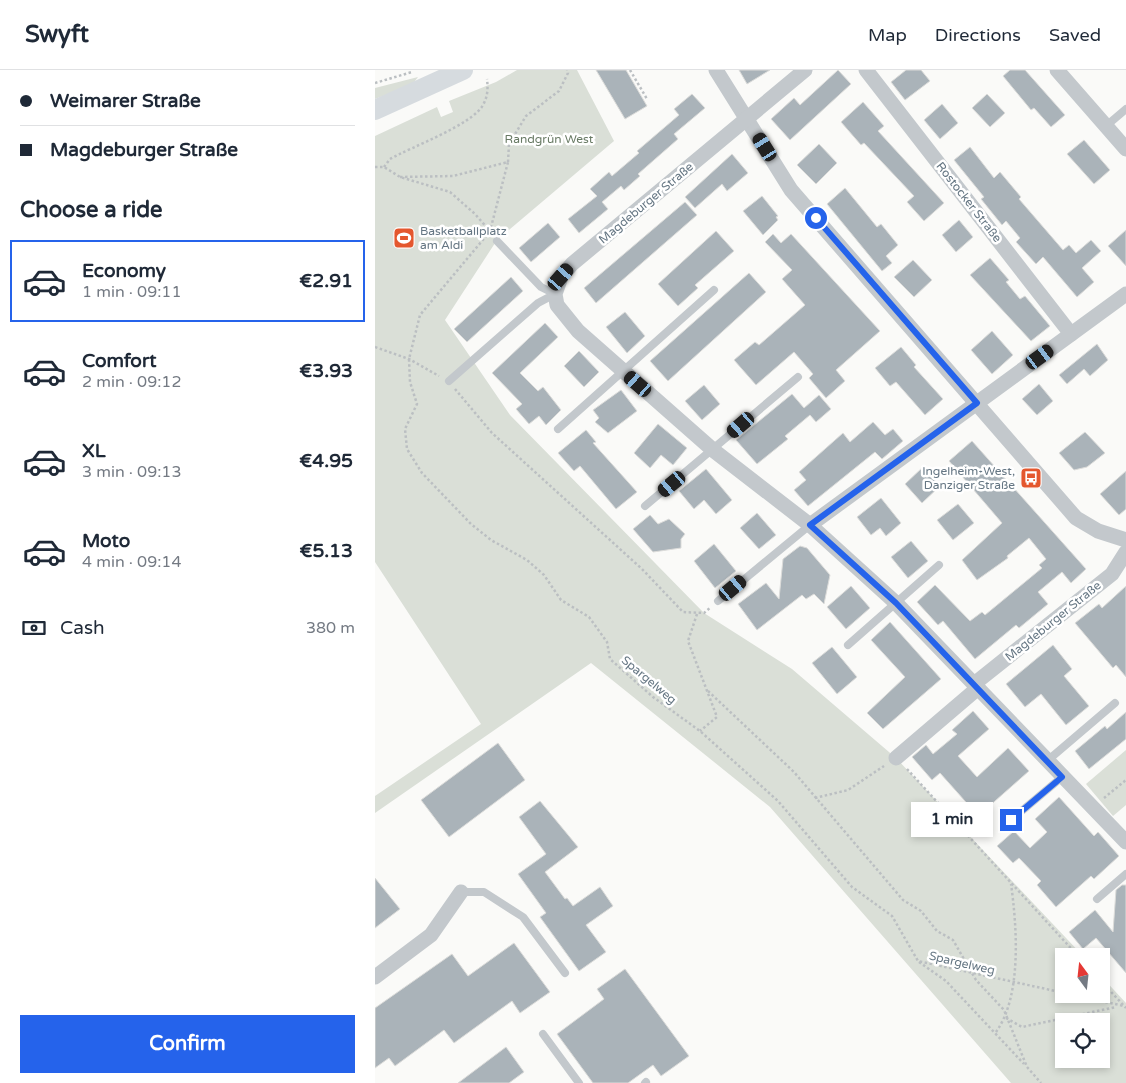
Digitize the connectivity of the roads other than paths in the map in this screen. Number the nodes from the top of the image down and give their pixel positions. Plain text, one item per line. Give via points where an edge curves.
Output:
1 (716, 70) edge
2 (805, 70) edge
3 (866, 70) edge
4 (1057, 70) edge
5 (452, 72) edge
6 (1126, 108) edge
7 (375, 110) edge
8 (747, 119) junction
9 (1106, 126) junction
10 (1126, 149) edge
11 (497, 241) road end
12 (714, 290) dead end
13 (555, 294) junction
14 (1126, 294) edge
15 (1071, 334) junction
16 (623, 371) junction
17 (798, 377) dead end
18 (449, 381) road end
19 (977, 403) junction
20 (558, 429) dead end
21 (713, 450) junction
22 (645, 506) dead end
23 (810, 525) junction
24 (1126, 540) edge
25 (1126, 552) edge
26 (939, 565) dead end
27 (718, 600) road end
28 (896, 603) junction
29 (848, 645) dead end
30 (976, 686) junction
31 (1115, 702) dead end
32 (896, 758) road end
33 (1047, 761) junction
34 (1062, 777) junction
35 (1011, 820) dead end
36 (1126, 842) edge
37 (1126, 874) edge
38 (461, 892) joint
39 (1097, 899) dead end
40 (565, 973) dead end
41 (375, 977) edge
42 (543, 1034) dead end
43 (579, 1083) edge

1 - 8 street
2 - 8 street
3 - 15 street, Rostocker Straße
4 - 9 street
5 - 7 main road
6 - 9 lane
8 - 13 street, Magdeburger Straße via 572,264 561,277
8 - 19 street via 791,190
9 - 10 street
11 - 13 lane via 541,288
12 - 16 lane
13 - 16 street via 557,304 578,331
13 - 18 lane via 538,303
14 - 15 street
15 - 19 street
16 - 20 lane
16 - 21 street
17 - 21 lane
19 - 23 street
19 - 24 street via 1076,518 1098,532
21 - 22 lane
21 - 23 street
23 - 27 lane
23 - 28 street
25 - 30 street, Magdeburger Straße via 1112,574
26 - 28 lane
28 - 29 lane
28 - 30 street
30 - 32 street, Magdeburger Straße
30 - 33 street
31 - 33 lane
33 - 34 street
34 - 35 lane
34 - 36 street
37 - 39 lane
38 - 40 lane via 484,892 523,917
38 - 41 street via 431,934
42 - 43 lane

